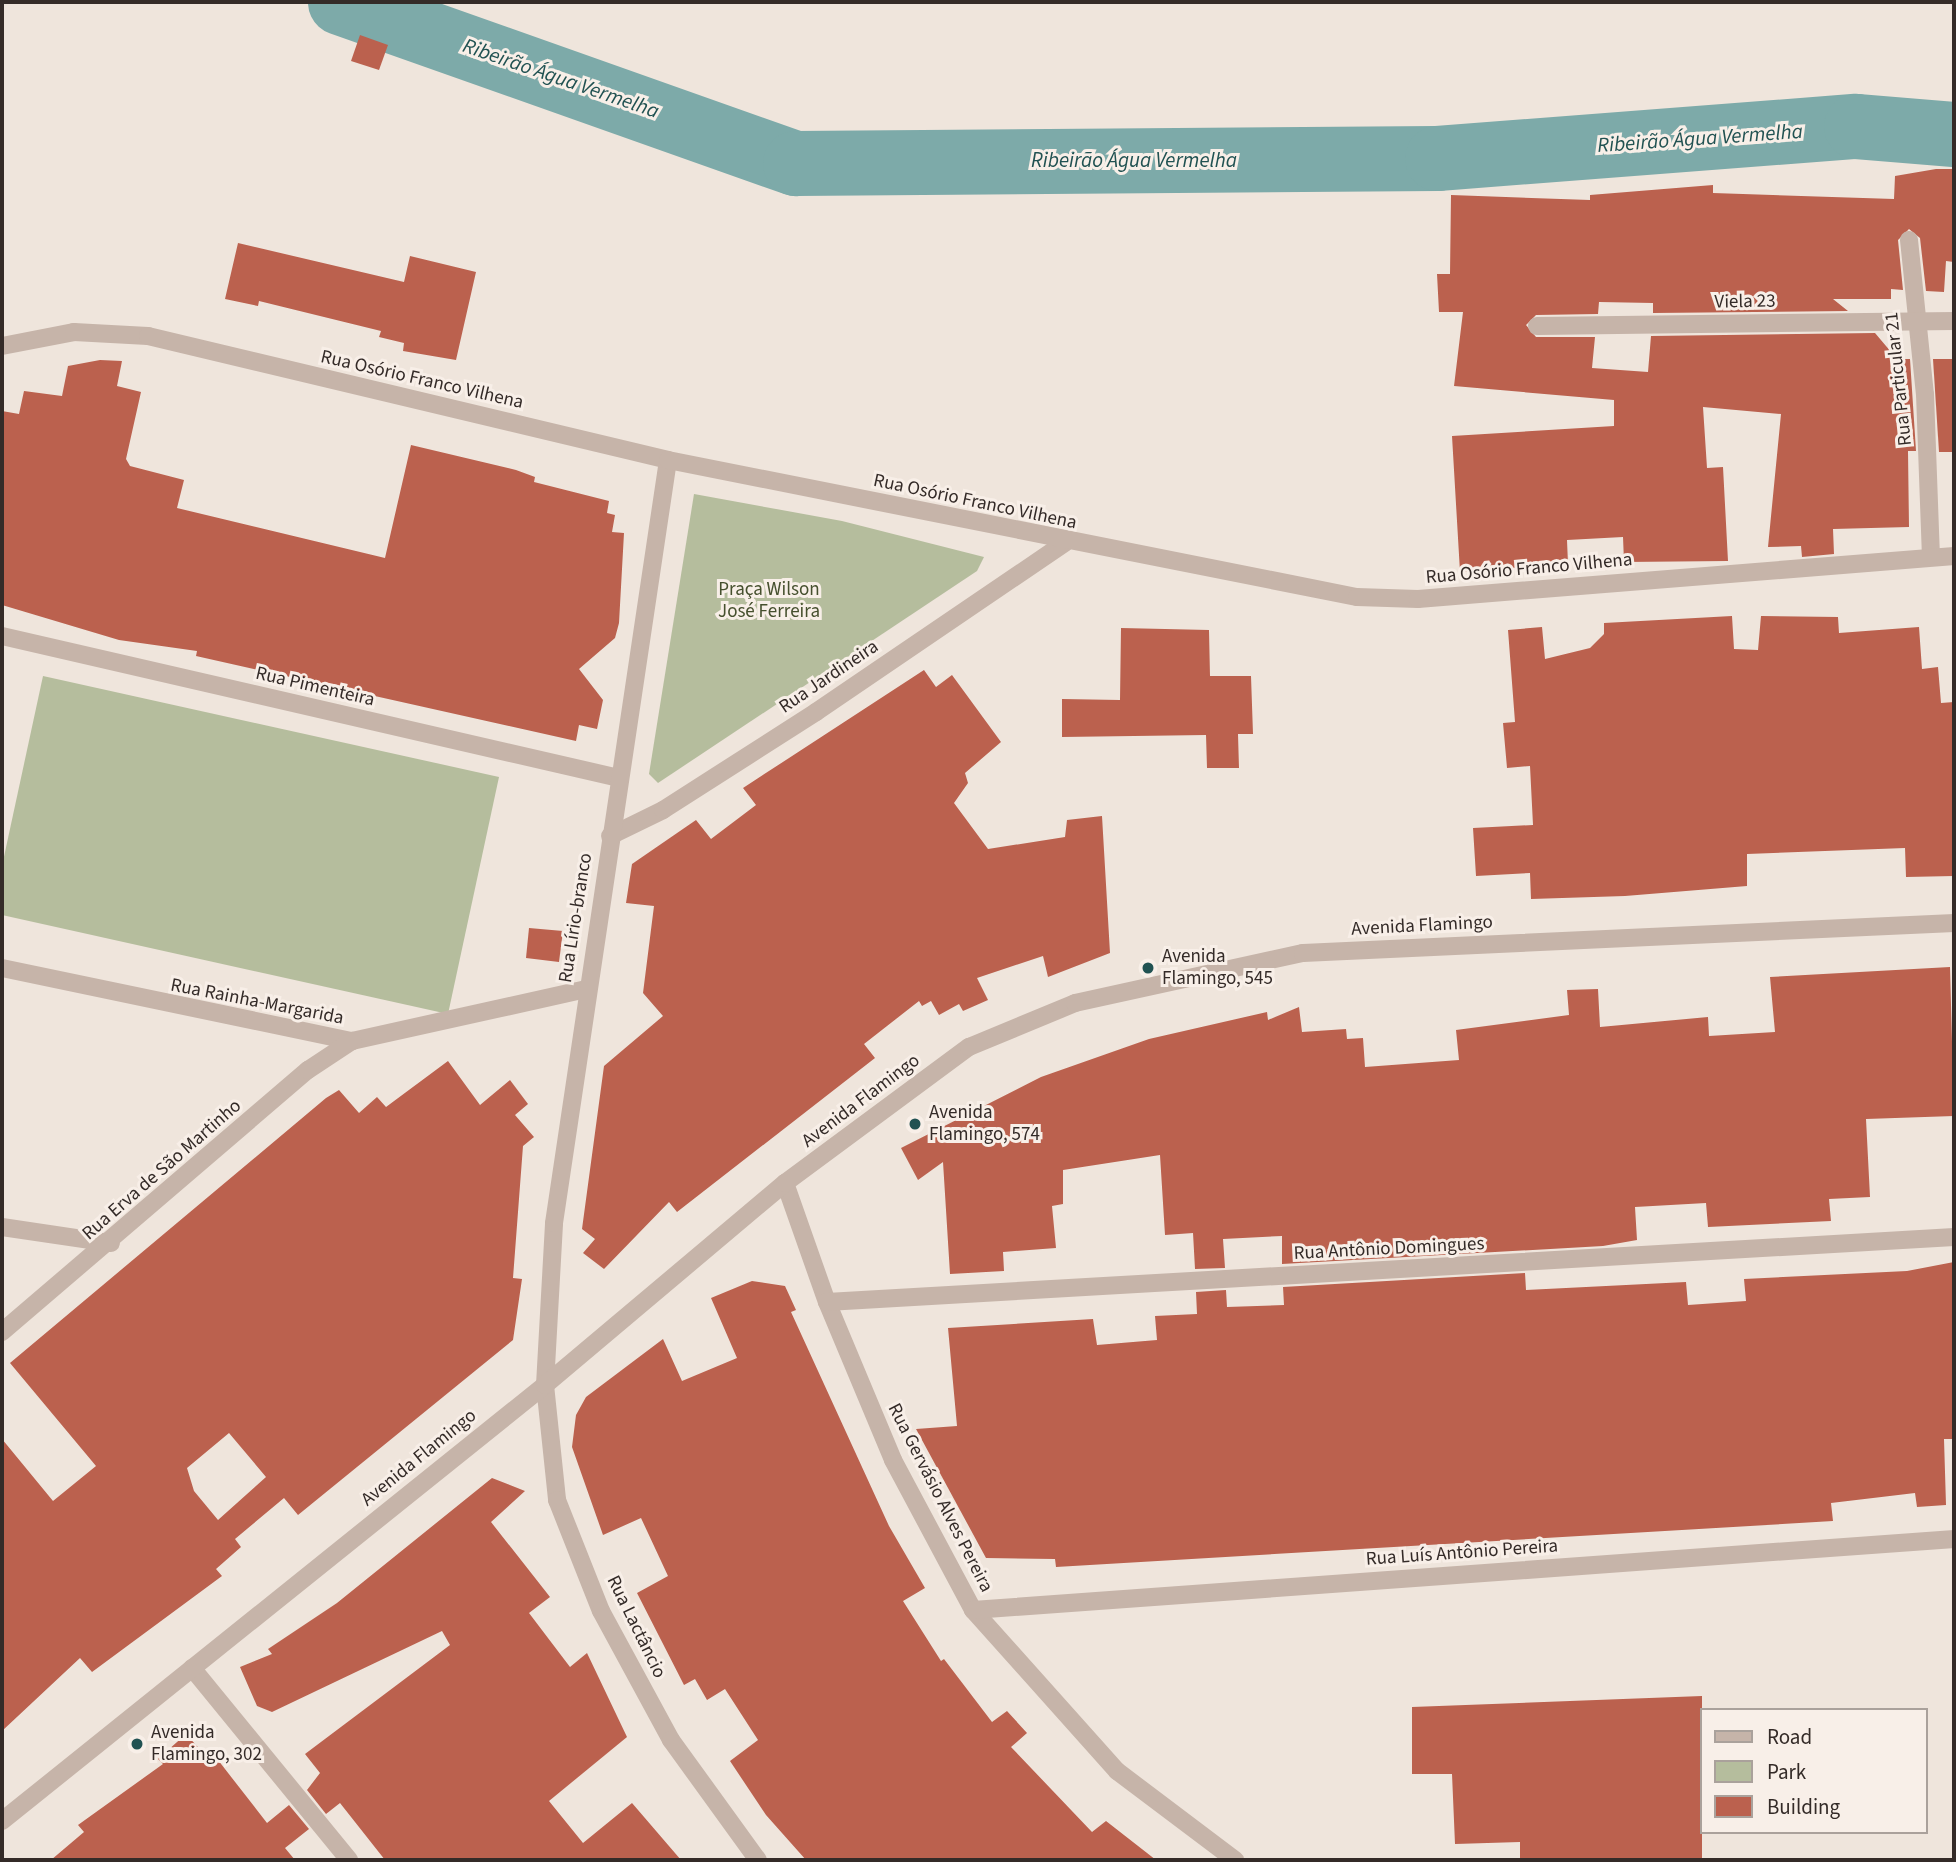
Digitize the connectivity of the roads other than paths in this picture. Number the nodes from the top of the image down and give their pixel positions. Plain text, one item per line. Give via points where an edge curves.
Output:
1 (1909, 240) dead end
2 (1913, 321) junction
3 (1954, 321) edge
4 (1537, 326) dead end
5 (2, 346) edge
6 (668, 460) junction
7 (1065, 543) junction
8 (1931, 556) junction
9 (1954, 556) edge
10 (2, 636) edge
11 (619, 778) junction
12 (610, 836) junction
13 (1954, 923) edge
14 (2, 968) edge
15 (586, 989) junction
16 (352, 1041) junction
17 (785, 1183) junction
18 (2, 1227) edge
19 (1954, 1237) edge
20 (111, 1243) junction
21 (827, 1302) junction
22 (2, 1332) edge
23 (545, 1385) junction
24 (1954, 1539) edge
25 (973, 1610) junction
26 (192, 1668) junction
27 (2, 1821) edge
28 (349, 1860) edge
29 (758, 1860) edge
30 (1235, 1860) edge

1 - 2 street, Rua Particular 21
2 - 3 street, Viela 23
2 - 4 street, Viela 23
2 - 8 street, Rua Particular 21 via 1925,394
5 - 6 street, Rua Osório Franco Vilhena via 74,332 148,336
6 - 7 street, Rua Osório Franco Vilhena
6 - 11 street, Rua Lírio-branco
7 - 8 street, Rua Osório Franco Vilhena via 1357,597 1418,599
7 - 12 street, Rua Jardineira via 816,712 663,810
8 - 9 street, Rua Osório Franco Vilhena
10 - 11 street, Rua Pimenteira
11 - 12 street, Rua Lírio-branco
12 - 15 street, Rua Lírio-branco
13 - 17 street, Avenida Flamingo via 1304,953 1156,984 1076,1003 969,1047
14 - 16 street, Rua Rainha-Margarida
15 - 16 street, Rua Rainha-Margarida
15 - 23 street, Rua Lírio-branco via 554,1223
16 - 20 street, Rua Erva de São Martinho via 308,1070
17 - 21 street, Rua Gervásio Alves Pereira
17 - 23 street, Avenida Flamingo
18 - 20 street
19 - 21 street, Rua Antônio Domingues
20 - 22 street, Rua Erva de São Martinho
21 - 25 street, Rua Gervásio Alves Pereira via 893,1460
23 - 26 street, Avenida Flamingo
23 - 29 street, Rua Lactâncio via 556,1500 601,1611 671,1741
24 - 25 street, Rua Luís Antônio Pereira
25 - 30 street, Rua Gervásio Alves Pereira via 1117,1771
26 - 27 street, Avenida Flamingo
26 - 28 street

